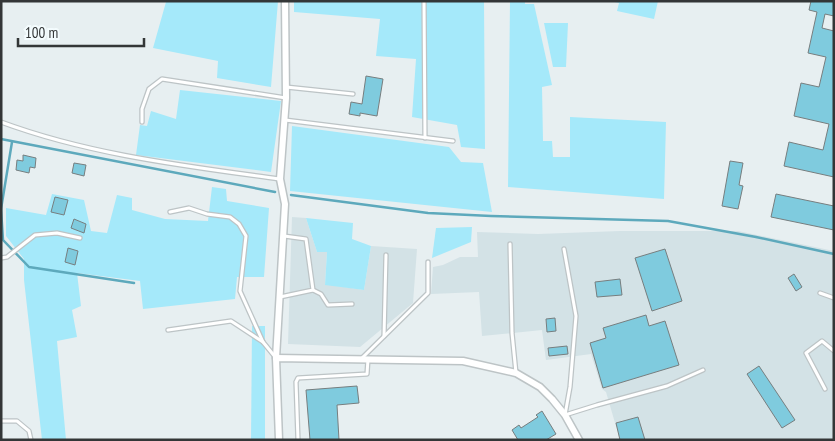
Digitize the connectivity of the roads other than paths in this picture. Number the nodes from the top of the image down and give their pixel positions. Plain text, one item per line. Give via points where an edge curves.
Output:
1 (285, 1) edge
2 (424, 1) edge
3 (286, 87) junction
4 (353, 94) dead end
5 (286, 98) junction
6 (285, 120) junction
7 (1, 122) edge
8 (142, 122) dead end
9 (425, 138) junction
10 (452, 141) dead end
11 (280, 179) junction
12 (170, 212) dead end
13 (283, 236) junction
14 (80, 238) dead end
15 (510, 244) dead end
16 (564, 248) dead end
17 (386, 255) dead end
18 (1, 258) edge
19 (428, 262) dead end
20 (313, 290) junction
21 (820, 293) dead end
22 (280, 297) junction
23 (834, 298) edge
24 (352, 304) dead end
25 (168, 330) dead end
26 (384, 337) junction
27 (263, 342) junction
28 (834, 351) edge
29 (276, 358) junction
30 (364, 359) junction
31 (703, 370) dead end
32 (516, 373) junction
33 (825, 389) dead end
34 (565, 415) junction
35 (1, 421) edge
36 (31, 440) edge
37 (280, 440) edge
38 (298, 440) edge
39 (579, 440) edge

1 - 3 street
2 - 9 lane
3 - 4 lane
3 - 5 street
5 - 6 street
5 - 8 lane via 162,79 149,89 142,109
6 - 9 lane
6 - 11 street
7 - 11 lane via 33,134 140,159
9 - 10 lane
11 - 13 street via 285,204
12 - 27 lane via 189,208 230,217 239,224 246,236 240,291
13 - 20 lane via 306,238
13 - 22 street
14 - 18 lane via 57,233 35,235 7,257
15 - 32 lane
16 - 34 lane via 576,316
17 - 26 lane
19 - 26 lane via 428,293
20 - 22 lane
20 - 24 lane via 321,294 328,305
21 - 23 lane
22 - 29 street
25 - 27 lane via 231,321
26 - 30 lane
27 - 29 lane
28 - 33 lane via 822,341 806,353
29 - 30 street
29 - 37 street
30 - 32 street via 462,361
30 - 38 lane via 367,374 298,378
31 - 34 lane via 667,386
32 - 34 street via 540,387
34 - 39 street
35 - 36 lane via 17,421 29,431

